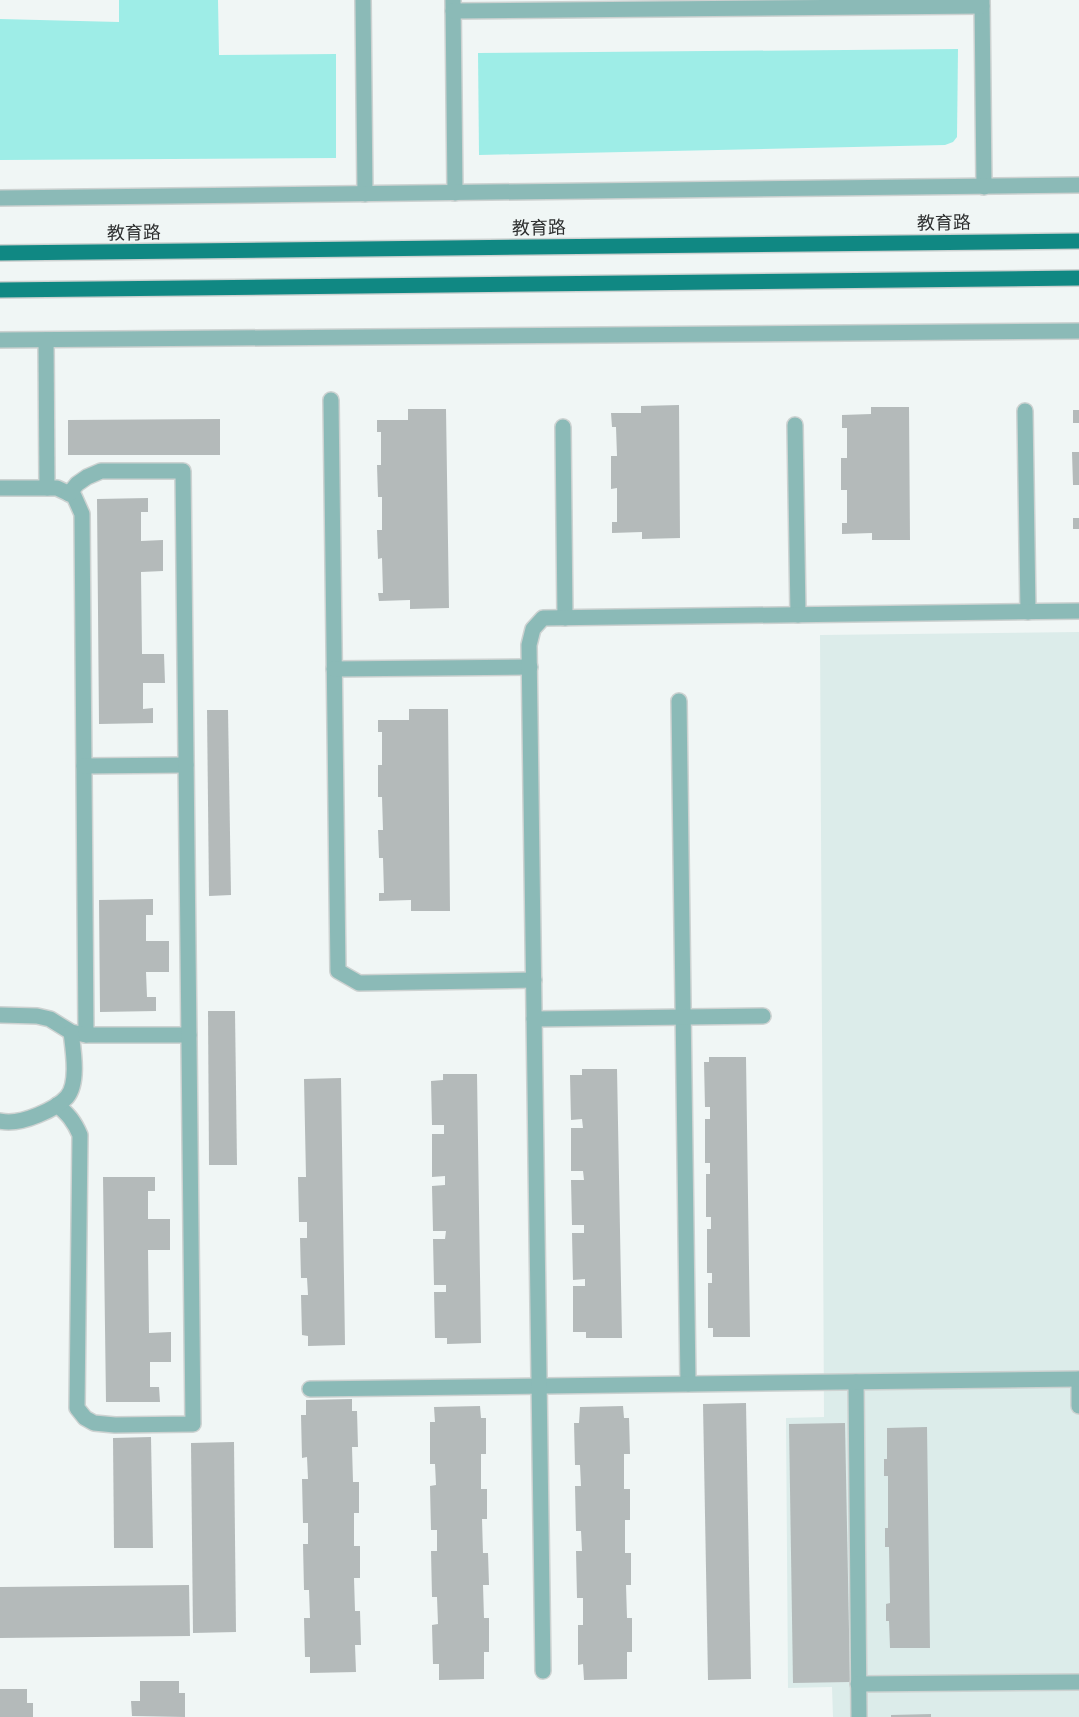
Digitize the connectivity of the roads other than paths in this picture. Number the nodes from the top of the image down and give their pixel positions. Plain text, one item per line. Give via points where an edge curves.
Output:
1 (363, 0) edge
2 (982, 3) edge
3 (453, 6) edge
4 (1079, 185) edge
5 (984, 187) junction
6 (455, 192) junction
7 (365, 194) junction
8 (0, 198) edge
9 (1079, 241) edge
10 (0, 253) edge
11 (1079, 278) edge
12 (0, 290) edge
13 (1079, 331) edge
14 (0, 340) edge
15 (46, 340) junction
16 (330, 400) dead end
17 (1025, 411) dead end
18 (796, 425) dead end
19 (562, 427) dead end
20 (0, 488) edge
21 (47, 488) junction
22 (69, 494) junction
23 (1079, 611) edge
24 (1028, 612) junction
25 (798, 615) junction
26 (565, 618) junction
27 (530, 667) junction
28 (334, 669) junction
29 (679, 701) dead end
30 (186, 765) junction
31 (84, 766) junction
32 (534, 980) junction
33 (0, 1015) edge
34 (763, 1016) dead end
35 (683, 1017) junction
36 (534, 1019) junction
37 (70, 1032) junction
38 (86, 1035) junction
39 (189, 1035) junction
40 (57, 1105) junction
41 (0, 1121) edge
42 (1079, 1379) edge
43 (856, 1382) junction
44 (688, 1384) junction
45 (539, 1386) junction
46 (310, 1389) dead end
47 (1079, 1406) edge
48 (543, 1671) dead end
49 (1079, 1682) edge
50 (858, 1684) junction
51 (858, 1717) edge

1 - 7 street
2 - 3 street
2 - 5 street
3 - 6 street
4 - 5 street
5 - 6 street
6 - 7 street
7 - 8 street
9 - 10 main road, 教育路
11 - 12 main road
13 - 15 street
14 - 15 street
15 - 21 street
16 - 28 street
17 - 24 street
18 - 25 street
19 - 26 street
20 - 21 street
21 - 22 street via 57,488
22 - 30 street via 86,477 101,471 183,471
22 - 31 street via 74,496 82,514
23 - 24 street
24 - 25 street
25 - 26 street
26 - 27 street via 543,618 532,629
27 - 28 street
27 - 32 street
28 - 32 street via 338,971 359,983
29 - 35 street
30 - 31 street
30 - 39 street
31 - 38 street
32 - 36 street
33 - 37 street via 50,1019
34 - 35 street
35 - 36 street
35 - 44 street
36 - 45 street
37 - 38 street
37 - 40 street via 74,1068 72,1088
38 - 39 street
39 - 40 street via 193,1424 94,1423 77,1408 80,1135 74,1122
40 - 41 street via 26,1120
42 - 43 street
42 - 47 street
43 - 44 street
43 - 50 street
44 - 45 street
45 - 46 street
45 - 48 street
49 - 50 street
50 - 51 street

